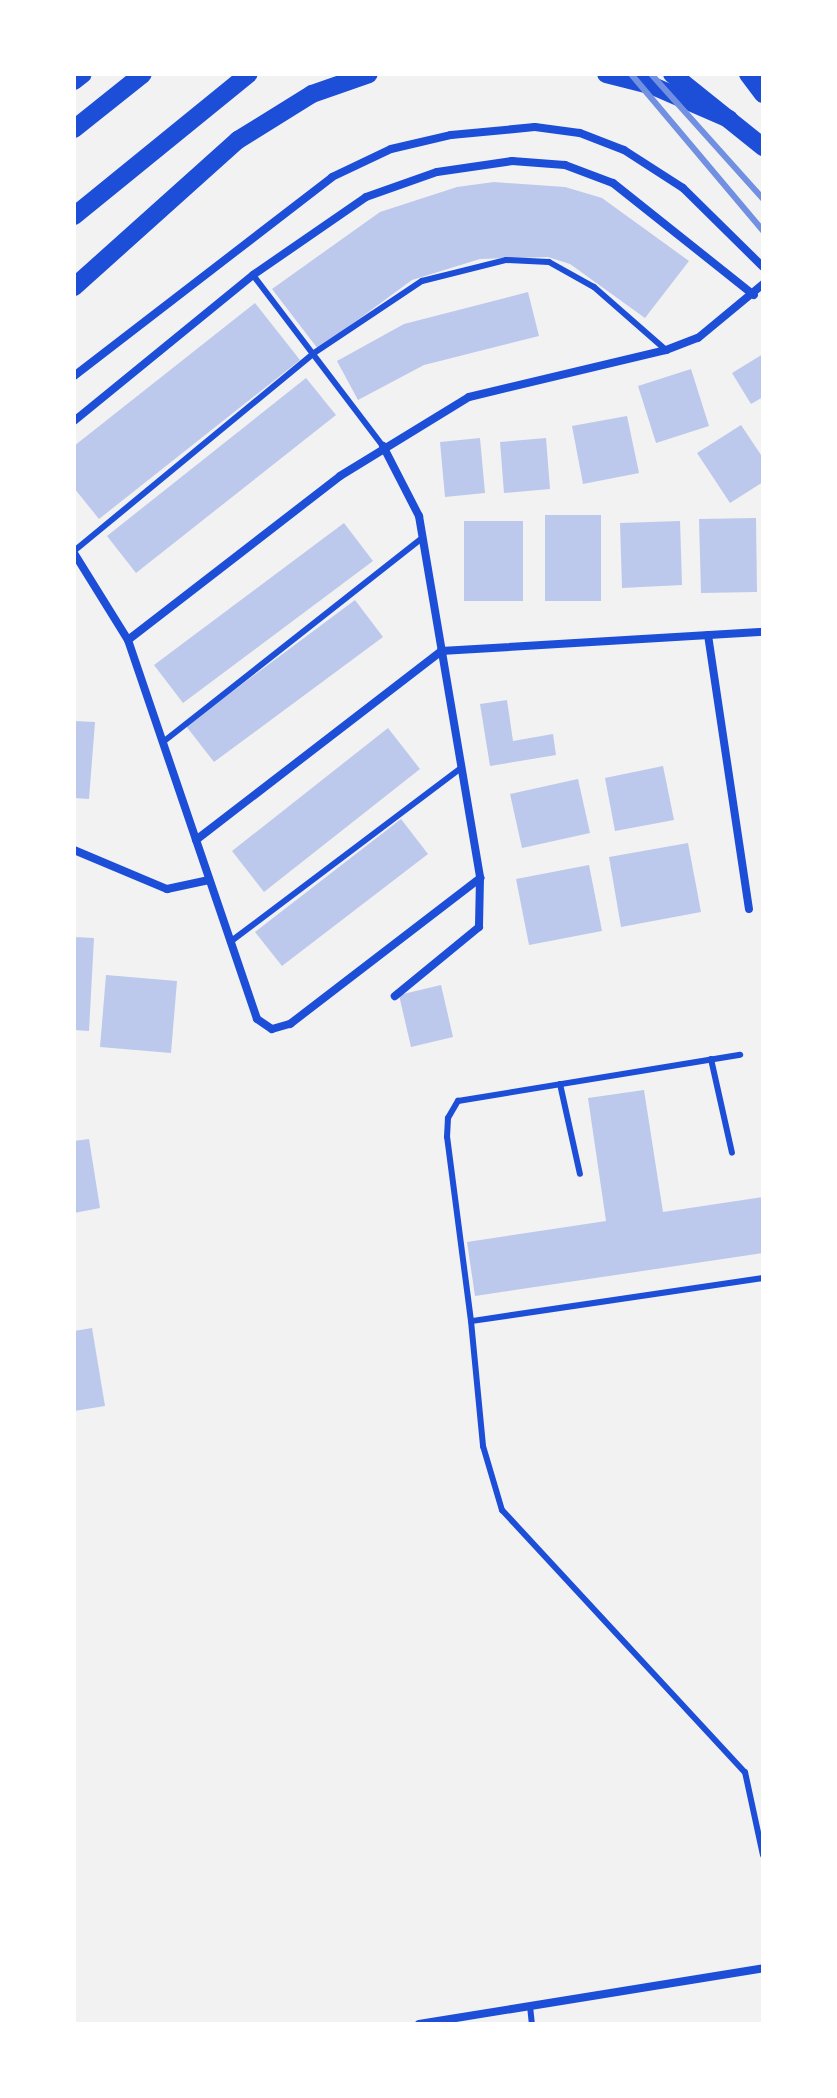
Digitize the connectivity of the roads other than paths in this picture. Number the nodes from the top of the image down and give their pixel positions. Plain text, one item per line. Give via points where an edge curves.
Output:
1 (83, 74) edge
2 (143, 74) edge
3 (267, 74) edge
4 (369, 74) edge
5 (606, 74) edge
6 (672, 74) edge
7 (243, 77) edge
8 (74, 81) edge
9 (729, 119) junction
10 (74, 129) edge
11 (763, 147) edge
12 (74, 216) edge
13 (763, 267) edge
14 (253, 275) junction
15 (763, 284) edge
16 (74, 287) edge
17 (754, 295) junction
18 (666, 350) junction
19 (314, 353) junction
20 (74, 376) edge
21 (74, 421) edge
22 (383, 446) junction
23 (422, 538) junction
24 (74, 552) edge
25 (763, 632) edge
26 (708, 635) junction
27 (128, 640) junction
28 (441, 651) junction
29 (163, 742) junction
30 (461, 768) junction
31 (196, 840) junction
32 (74, 850) edge
33 (480, 878) junction
34 (209, 880) junction
35 (749, 909) dead end
36 (230, 942) junction
37 (395, 996) dead end
38 (740, 1055) dead end
39 (711, 1059) junction
40 (560, 1084) junction
41 (732, 1153) dead end
42 (580, 1174) dead end
43 (763, 1278) edge
44 (471, 1321) junction
45 (763, 1855) edge
46 (763, 1968) edge
47 (530, 2006) junction
48 (419, 2024) edge
49 (532, 2024) edge

1 - 8 highway
2 - 10 highway
3 - 7 highway
4 - 16 highway via 312,94 238,140
5 - 9 highway via 653,86
6 - 9 highway
7 - 12 highway
9 - 11 highway
13 - 20 street via 683,188 624,150 580,133 535,127 451,135 391,149 332,177
14 - 17 street via 366,197 437,172 512,161 565,165 613,183
14 - 19 lane
14 - 21 street
15 - 17 street
17 - 18 street via 698,338
18 - 19 lane via 594,287 549,262 506,260 422,281
18 - 22 street via 469,397
19 - 22 lane
19 - 24 lane
22 - 23 street via 419,516
22 - 27 street
23 - 28 street
23 - 29 lane
24 - 27 street
25 - 26 street
26 - 28 street
26 - 35 street
27 - 29 street
28 - 30 street
28 - 31 street
29 - 31 street
30 - 33 street
30 - 36 lane
31 - 34 street
32 - 34 street via 167,889
33 - 36 street via 290,1024 272,1029 257,1019
33 - 37 street via 479,927
34 - 36 street
38 - 39 lane
39 - 40 lane
39 - 41 lane
40 - 42 lane
40 - 44 lane via 458,1101 448,1118
43 - 44 lane
44 - 45 lane via 483,1446 502,1510 745,1772
46 - 47 street
47 - 48 street
47 - 49 lane

